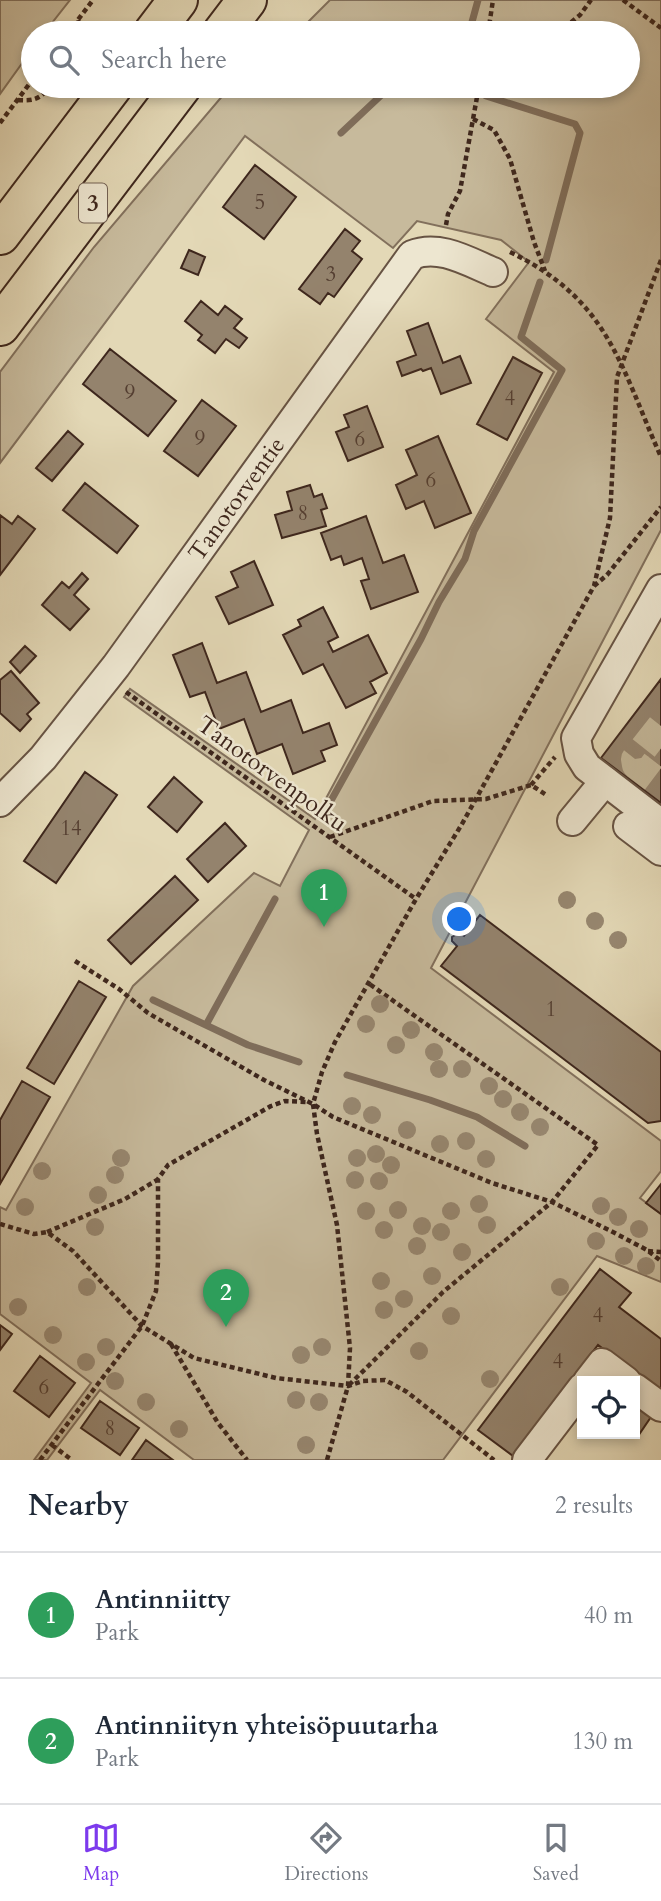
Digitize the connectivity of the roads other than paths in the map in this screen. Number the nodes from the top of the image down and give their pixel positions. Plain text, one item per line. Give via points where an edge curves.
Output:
1 (178, 0) edge
2 (247, 0) edge
3 (162, 21) edge
4 (231, 21) edge
5 (104, 98) edge
6 (173, 98) edge
7 (0, 235) edge
8 (501, 261) road end
9 (0, 326) edge
10 (661, 589) edge
11 (605, 781) junction
12 (0, 802) edge
13 (572, 821) dead end
14 (661, 824) edge
15 (628, 826) dead end
16 (661, 851) edge
17 (592, 1376) edge
18 (619, 1376) edge
19 (640, 1392) edge
20 (577, 1395) edge
21 (661, 1407) edge
22 (527, 1460) edge

1 - 3 highway
2 - 4 highway
5 - 7 highway, 3
6 - 9 highway, 3
8 - 12 street, Tanotorventie via 436,250 412,255 105,680 43,758
10 - 11 street via 567,756
11 - 13 street
11 - 14 street
15 - 16 street
17 - 18 street via 602,1363
19 - 21 street
20 - 22 street

